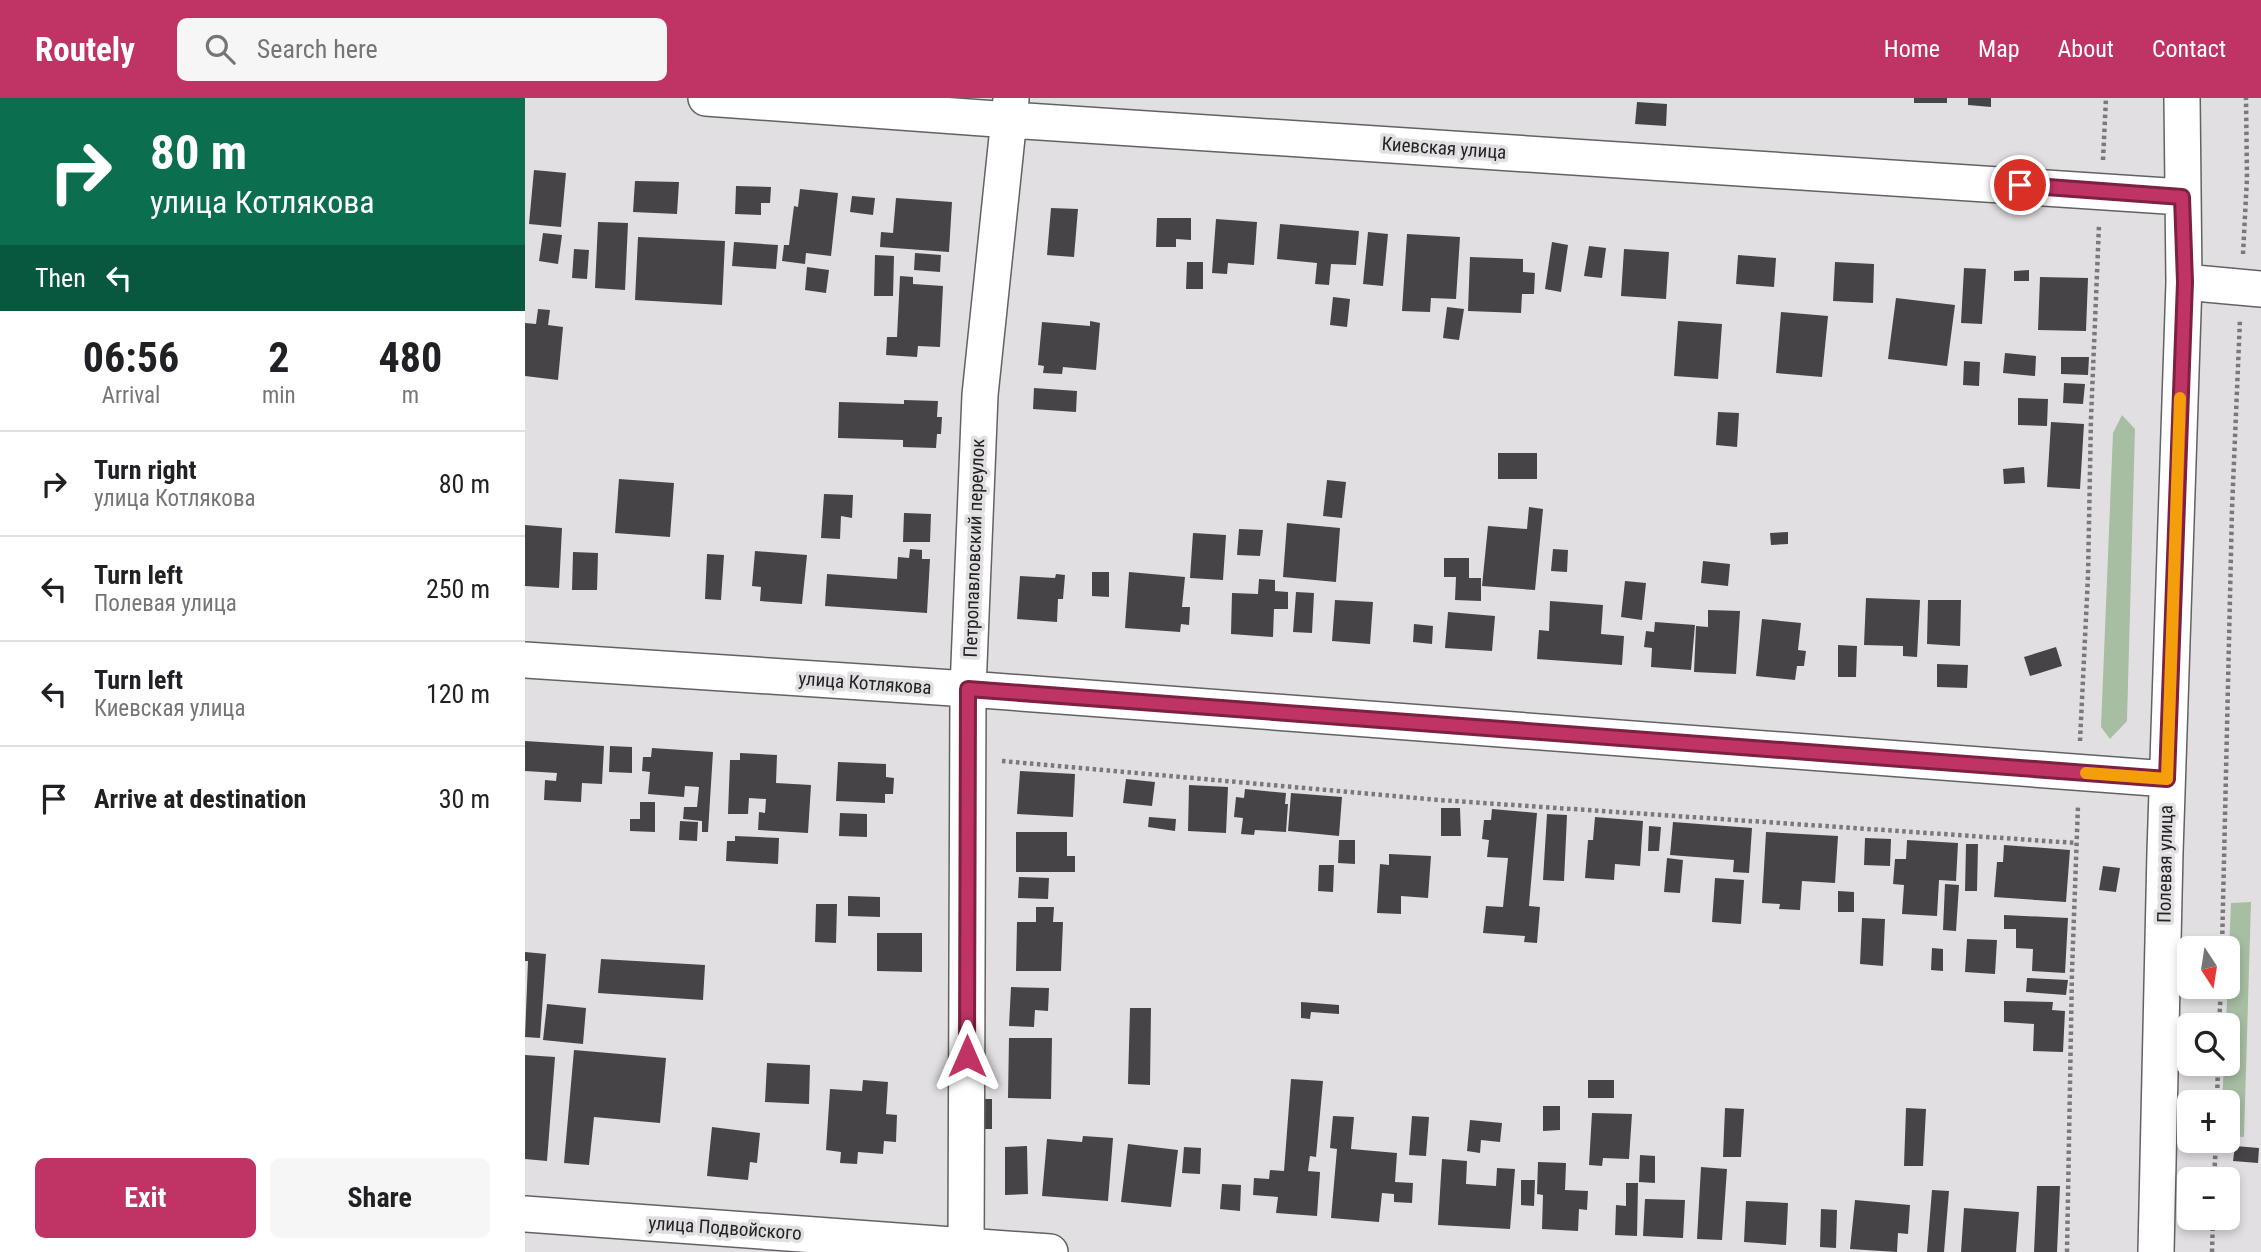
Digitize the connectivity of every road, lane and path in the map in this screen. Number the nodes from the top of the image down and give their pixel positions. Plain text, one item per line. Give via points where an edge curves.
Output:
1 (706, 98) edge
2 (2106, 98) edge
3 (2182, 98) edge
4 (2246, 98) edge
5 (1011, 109) edge
6 (2102, 190) junction
7 (2182, 197) junction
8 (2185, 282) junction
9 (2248, 287) edge
10 (525, 660) edge
11 (968, 689) junction
12 (968, 758) junction
13 (2079, 772) junction
14 (2167, 779) junction
15 (2076, 843) junction
16 (2222, 936) edge
17 (525, 1214) edge
18 (2213, 1230) edge
19 (966, 1249) edge
20 (1050, 1252) edge
21 (2067, 1252) edge
22 (2157, 1252) edge
23 (2212, 1252) edge

1 - 5 street, Киевская улица
2 - 6 path
3 - 7 street, Полевая улица
4 - 9 path
5 - 6 street, Киевская улица
5 - 11 street, Петропавловский переулок via 980,395
6 - 7 street, Киевская улица
6 - 13 path
7 - 8 street, Полевая улица
8 - 9 street
8 - 14 street, Полевая улица
9 - 16 path via 2232,509
10 - 11 street, улица Котлякова
11 - 12 street, Петропавловский переулок
11 - 13 street, улица Котлякова
12 - 15 path via 1439,800
12 - 19 street, Петропавловский переулок
13 - 14 street, улица Котлякова
13 - 15 path
14 - 22 street, Полевая улица
15 - 21 path
17 - 19 street, улица Подвойского
18 - 23 path
19 - 20 street, улица Подвойского

